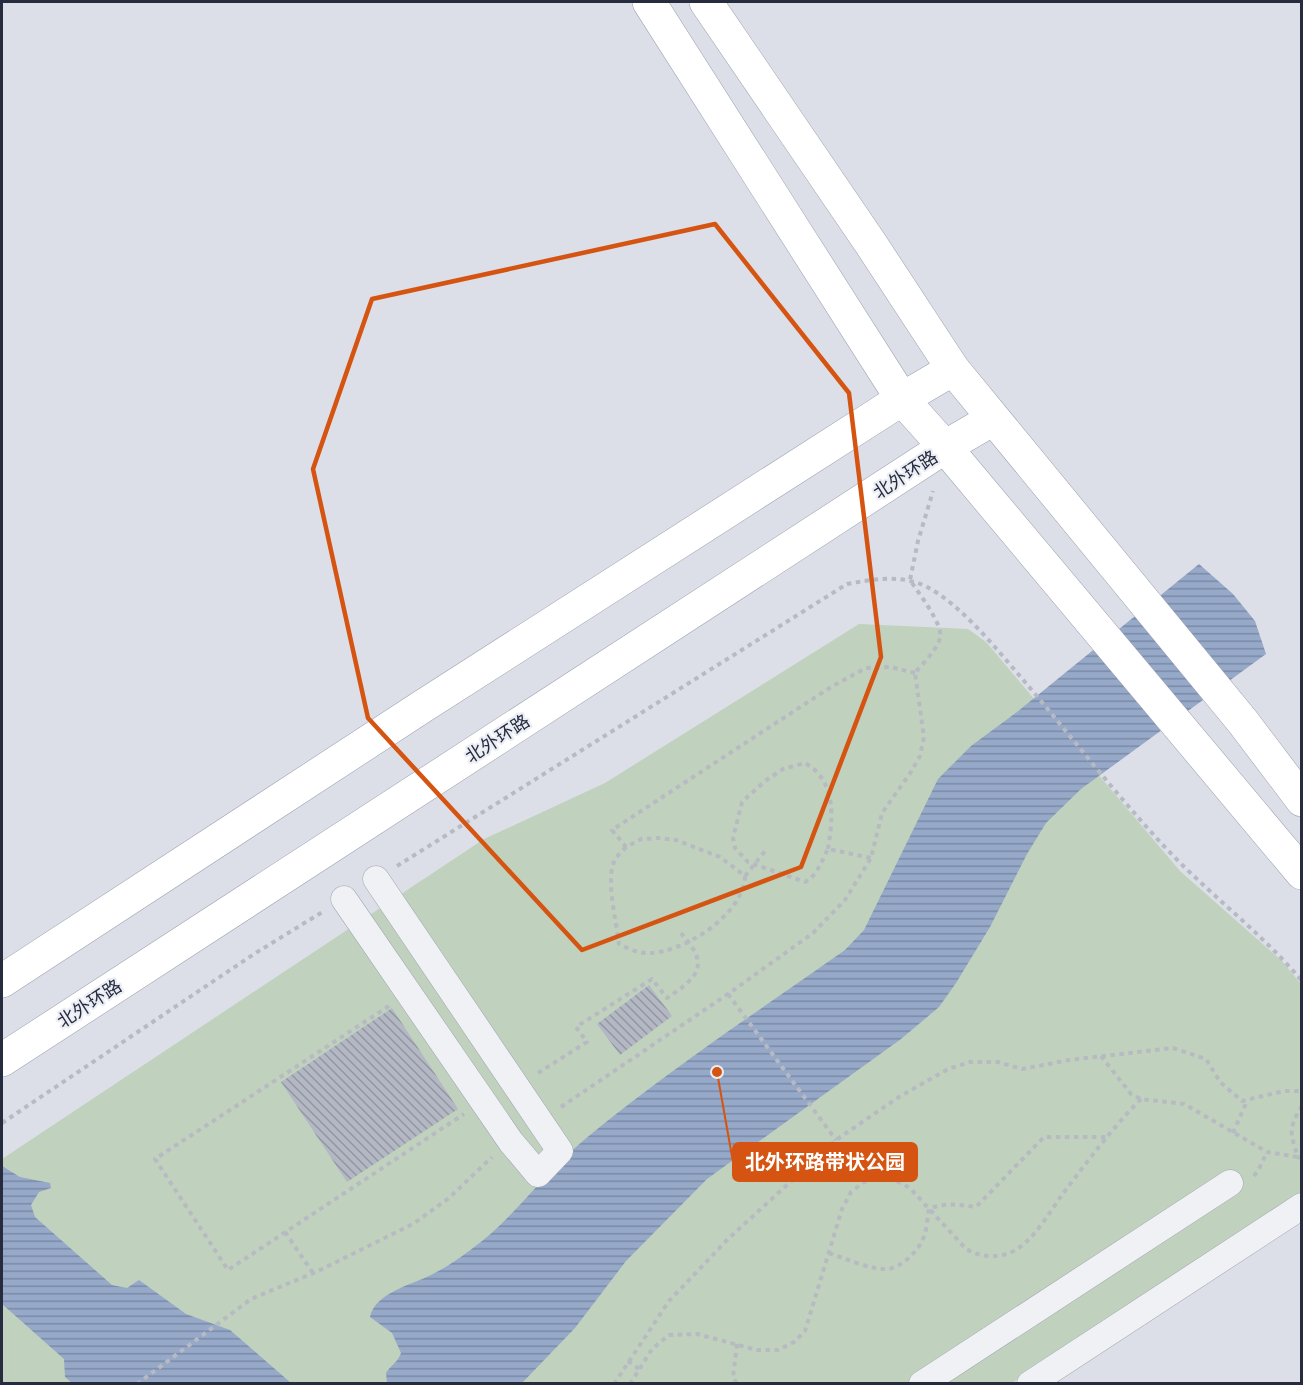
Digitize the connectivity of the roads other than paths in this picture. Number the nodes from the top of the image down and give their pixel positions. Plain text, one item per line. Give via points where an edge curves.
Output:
1 (649, 2) edge
2 (706, 2) edge
3 (953, 369) junction
4 (902, 399) junction
5 (993, 419) junction
6 (945, 447) junction
7 (1302, 800) edge
8 (1302, 873) edge
9 (376, 879) road end
10 (344, 899) road end
11 (2, 981) edge
12 (2, 1060) edge
13 (1230, 1183) dead end
14 (1302, 1206) edge
15 (922, 1383) edge
16 (1030, 1383) edge

1 - 4 main road
2 - 3 main road
3 - 4 main road
3 - 5 main road
4 - 6 main road
4 - 11 main road
5 - 6 main road, 北外环路
5 - 7 main road via 1243,722
6 - 8 main road
6 - 12 main road, 北外环路
9 - 10 street via 560,1151 538,1174 511,1142
13 - 15 street
14 - 16 street

